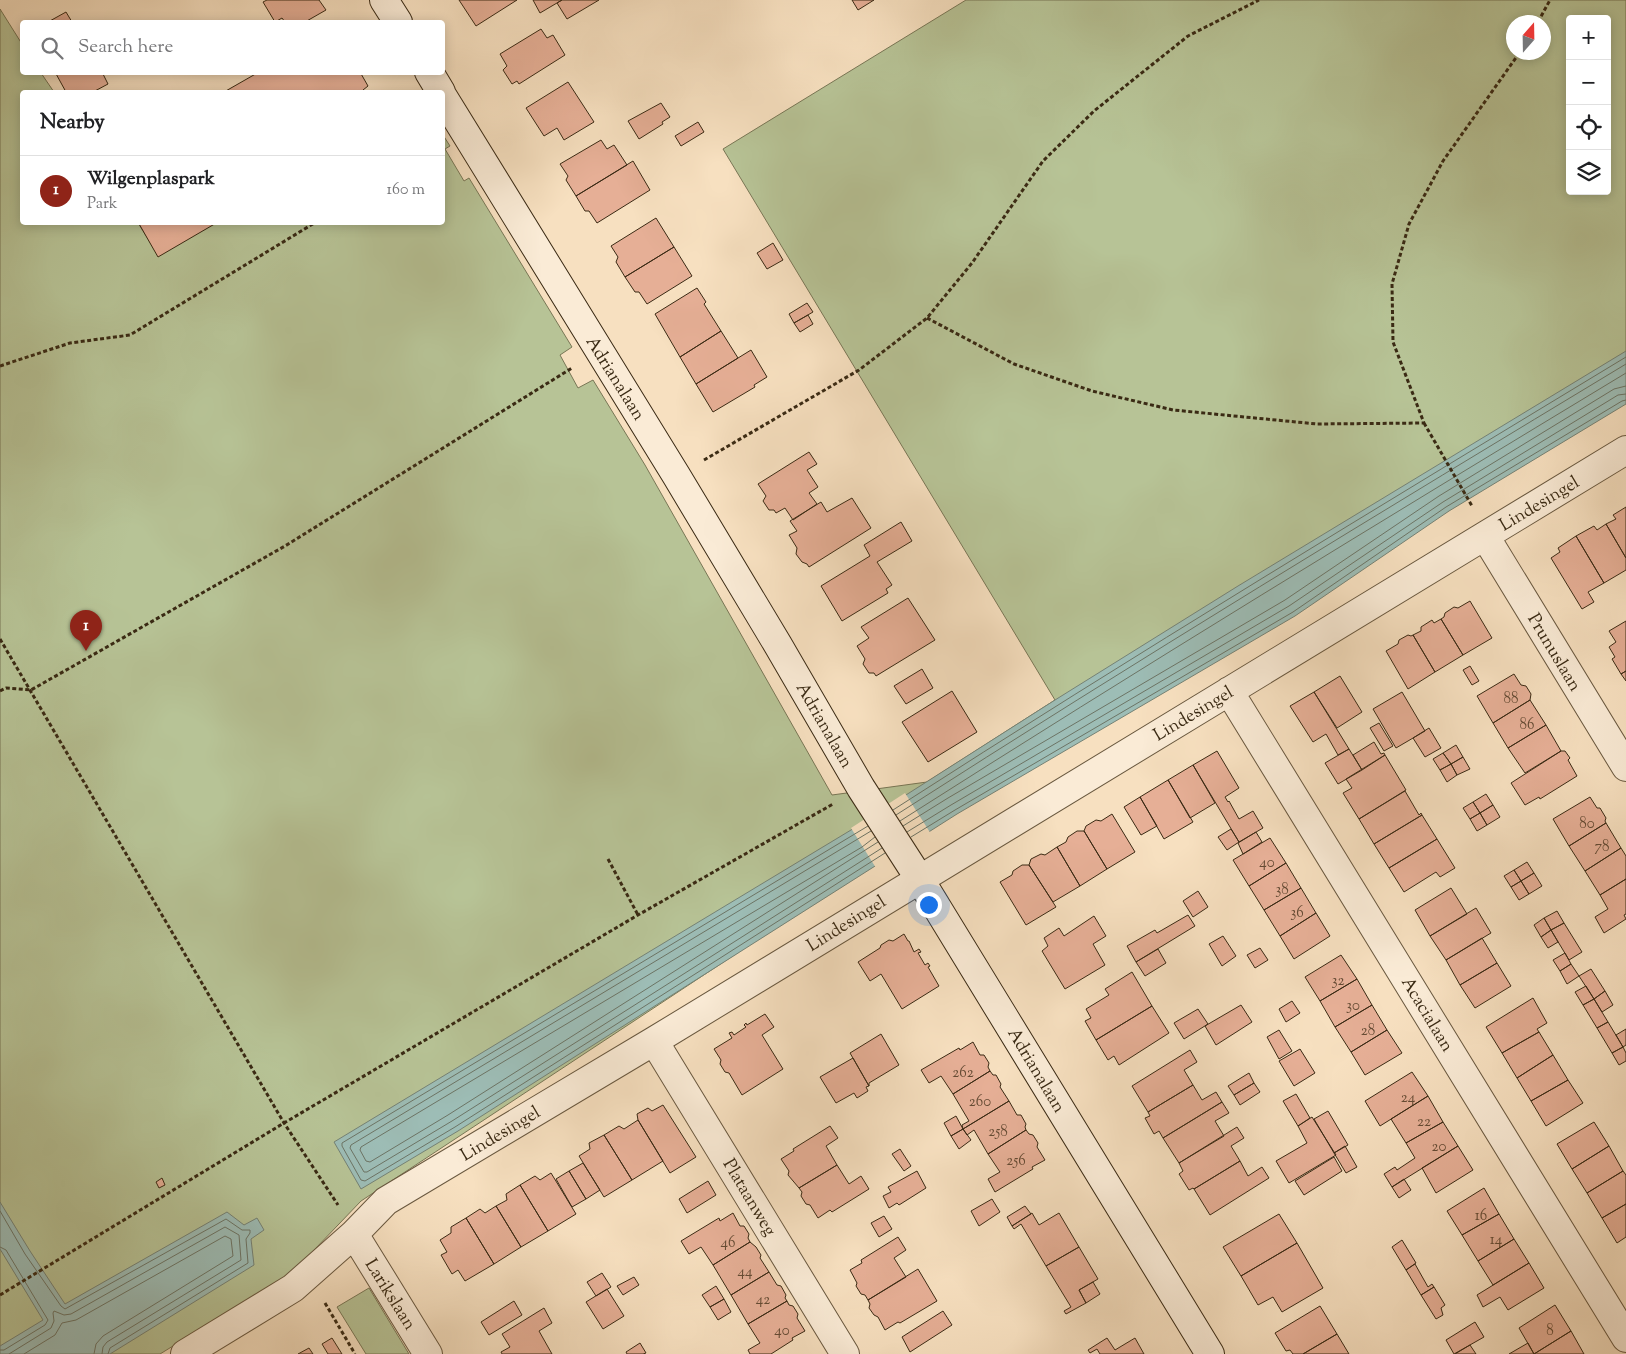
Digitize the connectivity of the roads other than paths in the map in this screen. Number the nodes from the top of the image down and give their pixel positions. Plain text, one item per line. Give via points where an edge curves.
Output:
1 (384, 0) edge
2 (397, 20) edge
3 (431, 75) edge
4 (440, 90) edge
5 (445, 99) edge
6 (1626, 450) edge
7 (1480, 524) junction
8 (1229, 690) junction
9 (1626, 767) edge
10 (914, 872) junction
11 (654, 1041) junction
12 (354, 1234) junction
13 (1626, 1338) edge
14 (185, 1354) edge
15 (428, 1354) edge
16 (845, 1354) edge
17 (1210, 1354) edge

1 - 2 street
3 - 4 street, Adrianalaan
5 - 10 street, Adrianalaan
6 - 7 street, Lindesingel
7 - 8 street, Lindesingel
7 - 9 street, Prunuslaan
8 - 10 street, Lindesingel
8 - 13 street, Acacialaan
10 - 11 street, Lindesingel
10 - 17 street, Adrianalaan
11 - 12 street, Lindesingel via 386,1202
11 - 16 street, Plataanweg
12 - 14 street, Lindesingel via 293,1288
12 - 15 street, Larikslaan

